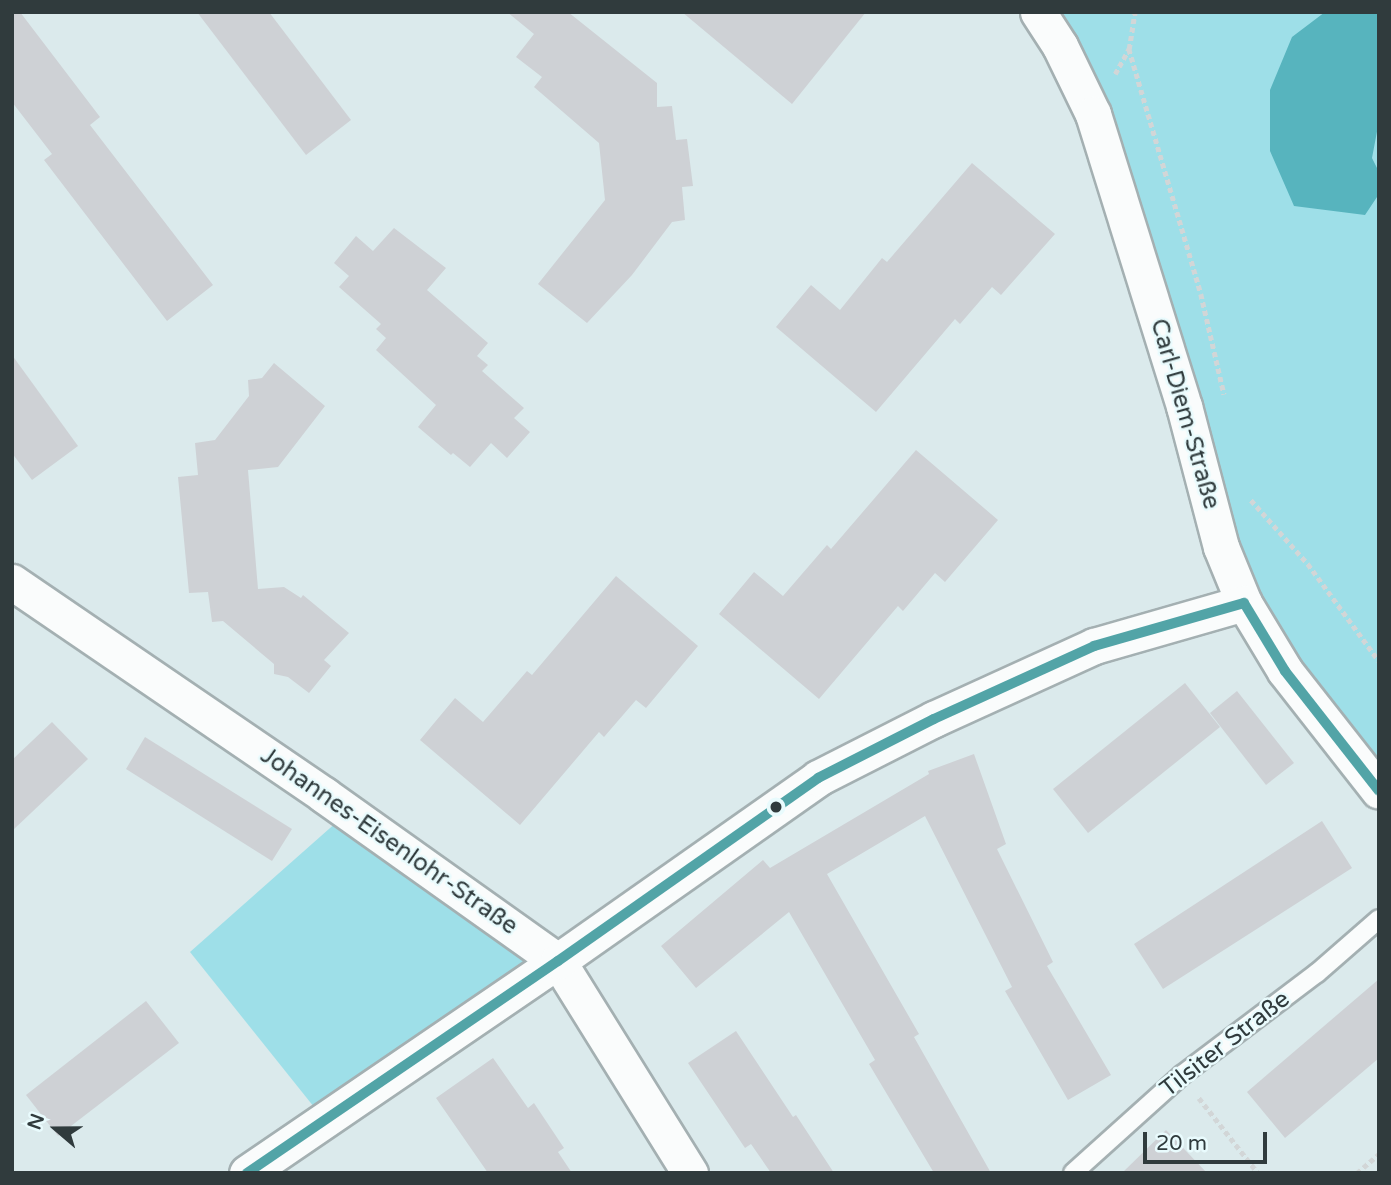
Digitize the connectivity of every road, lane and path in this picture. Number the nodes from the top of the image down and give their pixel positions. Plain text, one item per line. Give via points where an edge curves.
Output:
1 (1038, 12) edge
2 (1135, 12) edge
3 (1129, 49) junction
4 (1093, 114) junction
5 (1226, 402) dead end
6 (1248, 497) dead end
7 (12, 582) edge
8 (1244, 603) junction
9 (1379, 661) edge
10 (1379, 791) edge
11 (1379, 919) edge
12 (558, 961) junction
13 (1182, 1075) junction
14 (1379, 1154) edge
15 (247, 1173) edge
16 (690, 1173) edge
17 (1073, 1173) edge
18 (1258, 1173) edge
19 (1357, 1173) edge

1 - 4 street, Carl-Diem-Straße
2 - 3 path
3 - 4 path
3 - 5 path via 1201,294
4 - 8 street, Carl-Diem-Straße via 1158,318 1222,547
6 - 9 path via 1308,564
7 - 12 street, Johannes-Eisenlohr-Straße
8 - 10 street, Carl-Diem-Straße via 1285,671
8 - 12 street via 1094,646 818,778
11 - 13 lane, Tilsiter Straße via 1317,973
12 - 15 street
12 - 16 street, Johannes-Eisenlohr-Straße
13 - 17 lane, Tilsiter Straße
13 - 18 path
14 - 19 path

